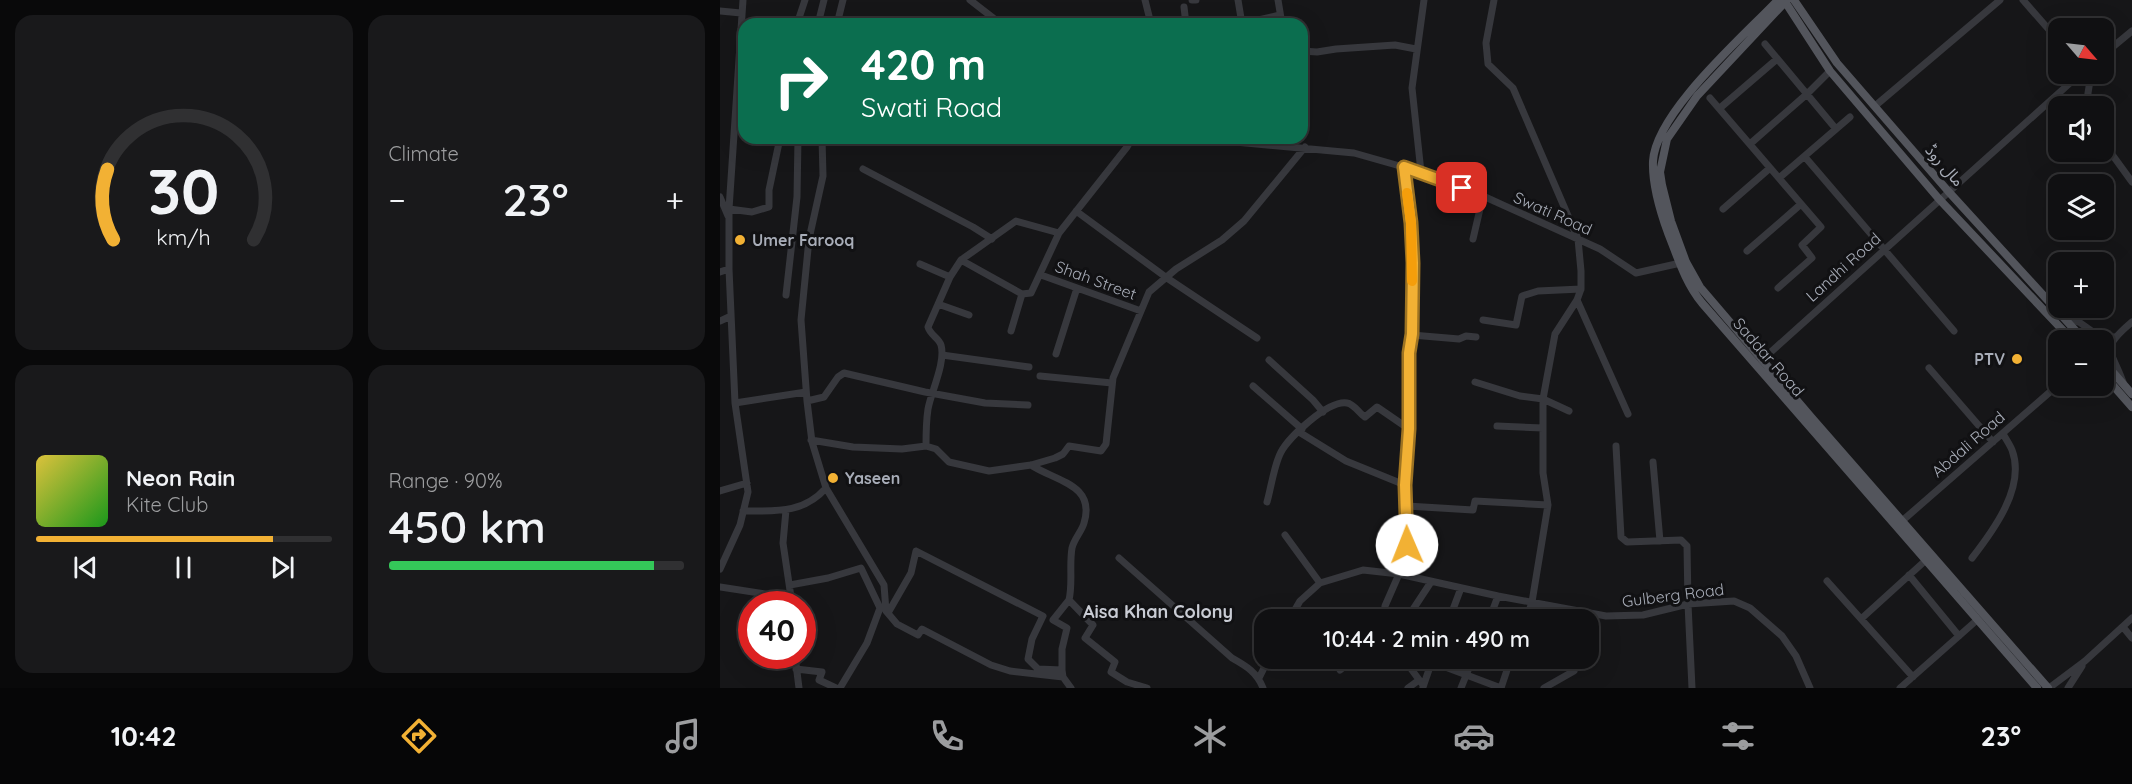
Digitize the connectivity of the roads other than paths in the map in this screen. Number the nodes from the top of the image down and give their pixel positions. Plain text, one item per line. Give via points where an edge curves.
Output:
1 (743, 0) edge
2 (805, 0) edge
3 (824, 0) edge
4 (843, 0) edge
5 (970, 0) edge
6 (1145, 0) edge
7 (1238, 0) edge
8 (1278, 0) edge
9 (1424, 0) edge
10 (1494, 0) edge
11 (1771, 0) edge
12 (1786, 0) edge
13 (2000, 0) edge
14 (2023, 0) edge
15 (1184, 7) dead end
16 (720, 11) edge
17 (741, 13) junction
18 (1280, 15) junction
19 (1768, 16) junction
20 (992, 17) edge
21 (1794, 17) junction
22 (741, 18) edge
23 (799, 18) edge
24 (820, 18) edge
25 (838, 18) edge
26 (1150, 18) edge
27 (1185, 18) edge
28 (1240, 18) edge
29 (1267, 18) edge
30 (1281, 18) edge
31 (2048, 29) edge
32 (2132, 31) edge
33 (1765, 44) dead end
34 (2114, 45) edge
35 (1416, 49) junction
36 (1308, 51) edge
37 (1778, 58) junction
38 (738, 62) edge
39 (1830, 71) junction
40 (2069, 84) edge
41 (1807, 94) junction
42 (1710, 98) dead end
43 (1875, 106) junction
44 (1720, 108) junction
45 (1850, 117) dead end
46 (1836, 129) junction
47 (779, 144) edge
48 (798, 144) edge
49 (822, 144) edge
50 (1129, 144) edge
51 (1291, 144) edge
52 (1750, 144) junction
53 (1305, 147) junction
54 (1805, 157) junction
55 (2114, 157) edge
56 (1404, 167) junction
57 (1770, 168) junction
58 (863, 169) dead end
59 (1421, 172) junction
60 (1779, 178) junction
61 (2132, 182) edge
62 (1948, 191) junction
63 (1483, 196) junction
64 (720, 197) edge
65 (1939, 199) junction
66 (1801, 204) junction
67 (729, 209) junction
68 (1723, 209) dead end
69 (1076, 211) junction
70 (730, 221) junction
71 (1059, 233) junction
72 (992, 239) junction
73 (1473, 239) dead end
74 (1578, 239) junction
75 (1886, 249) junction
76 (1747, 251) dead end
77 (961, 260) junction
78 (1683, 263) junction
79 (920, 264) dead end
80 (729, 268) junction
81 (720, 272) edge
82 (1041, 275) junction
83 (950, 277) junction
84 (1167, 278) junction
85 (1077, 288) junction
86 (1778, 288) dead end
87 (1581, 289) junction
88 (1022, 294) junction
89 (786, 295) dead end
90 (1577, 300) junction
91 (2048, 300) edge
92 (938, 304) junction
93 (1141, 311) junction
94 (969, 315) dead end
95 (731, 316) junction
96 (2064, 318) joint
97 (1483, 320) dead end
98 (720, 321) edge
99 (2132, 322) edge
100 (2063, 330) edge
101 (2075, 330) edge
102 (2090, 330) edge
103 (1011, 331) dead end
104 (1954, 331) dead end
105 (1412, 334) junction
106 (1476, 337) dead end
107 (2114, 337) edge
108 (1257, 338) dead end
109 (1056, 354) dead end
110 (942, 355) junction
111 (1269, 360) dead end
112 (1759, 362) junction
113 (2114, 363) edge
114 (1029, 367) dead end
115 (1929, 368) dead end
116 (2114, 374) edge
117 (1040, 376) dead end
118 (1475, 382) dead end
119 (1112, 383) junction
120 (1253, 386) dead end
121 (2114, 386) edge
122 (2125, 386) junction
123 (933, 393) junction
124 (2048, 394) edge
125 (2132, 394) edge
126 (806, 396) junction
127 (1543, 399) junction
128 (735, 403) junction
129 (1028, 405) dead end
130 (2132, 406) edge
131 (1569, 411) dead end
132 (1323, 412) junction
133 (1628, 414) dead end
134 (1497, 426) dead end
135 (1543, 428) junction
136 (1409, 429) junction
137 (1301, 431) junction
138 (2003, 434) junction
139 (811, 440) junction
140 (1993, 442) junction
141 (926, 446) junction
142 (1616, 446) dead end
143 (1653, 462) dead end
144 (1030, 465) junction
145 (747, 483) junction
146 (1405, 485) junction
147 (826, 488) junction
148 (720, 491) edge
149 (1267, 502) dead end
150 (1548, 505) junction
151 (1407, 506) junction
152 (786, 510) junction
153 (743, 511) junction
154 (1900, 524) junction
155 (1285, 535) dead end
156 (1660, 541) junction
157 (1119, 558) dead end
158 (1972, 558) dead end
159 (1926, 560) junction
160 (720, 568) edge
161 (1399, 574) junction
162 (1909, 575) junction
163 (1827, 581) dead end
164 (1431, 582) junction
165 (1320, 583) junction
166 (790, 585) junction
167 (720, 586) edge
168 (1461, 588) junction
169 (749, 591) edge
170 (791, 591) edge
171 (1498, 596) junction
172 (1069, 600) junction
173 (1532, 602) junction
174 (1688, 604) junction
175 (1295, 609) edge
176 (1388, 609) edge
177 (1413, 609) edge
178 (1453, 609) edge
179 (1493, 609) edge
180 (1530, 609) edge
181 (888, 613) junction
182 (1980, 617) junction
183 (2132, 618) edge
184 (1861, 619) junction
185 (2123, 627) junction
186 (1959, 636) junction
187 (2132, 638) edge
188 (2085, 661) junction
189 (796, 669) joint
190 (1264, 669) edge
191 (1411, 669) edge
192 (1428, 669) edge
193 (1453, 669) edge
194 (1468, 669) edge
195 (1507, 669) edge
196 (1574, 671) dead end
197 (1063, 673) junction
198 (1466, 675) junction
199 (1913, 677) junction
200 (1259, 678) junction
201 (1421, 684) edge
202 (1492, 686) edge
203 (1808, 687) edge
204 (799, 688) edge
205 (838, 688) edge
206 (1071, 688) edge
207 (1147, 688) edge
208 (1263, 688) edge
209 (1408, 688) edge
210 (1461, 688) edge
211 (1544, 688) edge
212 (1692, 688) edge
213 (1900, 688) edge
214 (2037, 688) edge
215 (2049, 688) edge
216 (2068, 688) edge

1 - 17 street
2 - 23 street
3 - 24 street
4 - 25 street
5 - 20 street
6 - 26 street
7 - 28 street
8 - 18 street
9 - 35 street
10 - 74 street via 1486,43 1488,64 1513,88
11 - 19 main road
12 - 19 main road, Saddar Road
12 - 21 main road, مال روڈ
12 - 43 main road, مال روڈ
13 - 43 street
14 - 31 street
15 - 27 street
16 - 17 street
17 - 22 street
18 - 29 street
18 - 30 street
19 - 21 main road
19 - 78 main road, Saddar Road via 1697,96 1667,139 1660,172
21 - 39 main road, مال روڈ
32 - 34 street
33 - 37 street
35 - 36 street via 1395,45
35 - 59 street via 1412,88
37 - 41 street
37 - 44 street
38 - 67 street
39 - 41 street
39 - 65 main road, مال روڈ
40 - 62 street, Landhi Road
41 - 46 street
41 - 52 street
42 - 44 street
43 - 62 main road, مال روڈ
44 - 52 street
45 - 46 street
46 - 54 street
47 - 67 street via 769,207 752,212
48 - 89 street
49 - 126 street via 823,176 809,239 801,320
50 - 69 street
51 - 53 street, Swati Road
52 - 57 street
53 - 56 street, Swati Road via 1354,153
53 - 84 street via 1244,221
54 - 60 street
54 - 75 street
55 - 61 street
56 - 59 street, Swati Road
56 - 105 street via 1411,223
57 - 60 street
57 - 68 street
58 - 72 street
59 - 63 street, Swati Road
60 - 66 street
62 - 65 street, Landhi Road
62 - 91 main road, مال روڈ
63 - 73 street
63 - 74 street, Swati Road
64 - 70 street
65 - 75 street, Landhi Road
65 - 100 main road, مال روڈ
66 - 76 street
66 - 86 street via 1821,227 1802,245 1812,258
67 - 70 street
69 - 71 street
69 - 84 street
70 - 80 street
71 - 72 street via 1016,221
71 - 82 street
72 - 77 street
74 - 78 street, Swati Road via 1636,273
74 - 87 street
75 - 104 street
75 - 112 street, Landhi Road
77 - 83 street
77 - 88 street
78 - 112 main road, Saddar Road
79 - 83 street
80 - 81 street
80 - 95 street
82 - 85 street, Shah Street
82 - 88 street via 1031,293
83 - 92 street
84 - 93 street via 1149,292
84 - 108 street
85 - 93 street, Shah Street
85 - 109 street
87 - 90 street
87 - 97 street via 1522,296 1516,325
88 - 103 street
90 - 127 street via 1555,334
90 - 133 street
92 - 94 street
92 - 110 street via 928,327 941,343
93 - 119 street
95 - 98 street
95 - 128 street
96 - 101 main road, مال روڈ
96 - 102 street
99 - 107 street
105 - 106 street
105 - 136 street
110 - 114 street
110 - 123 street
111 - 132 street
112 - 154 main road, Saddar Road
113 - 122 street
115 - 140 street
116 - 122 main road
117 - 119 street
118 - 127 street
119 - 144 street via 1104,449 1069,446 1055,458
120 - 137 street
121 - 130 main road
122 - 125 main road
123 - 126 street via 844,373 824,397
123 - 129 street via 985,403
123 - 141 street
124 - 138 street, Abdali Road
126 - 128 street
126 - 139 street
127 - 131 street
127 - 135 street
128 - 145 street
132 - 136 street via 1345,402 1365,417 1377,407
132 - 137 street
134 - 135 street
135 - 150 street
136 - 146 street
137 - 146 street via 1346,460
137 - 149 street via 1279,454
138 - 140 street, Abdali Road
138 - 158 street via 2015,466 2011,497
139 - 141 street via 853,447
139 - 147 street
140 - 154 street, Abdali Road
141 - 144 street via 936,449 949,462 968,468 989,471
142 - 156 street via 1621,537 1628,542
143 - 156 street
144 - 172 street via 1067,483 1085,497 1088,508 1073,545
145 - 148 street
145 - 153 street
146 - 151 street
147 - 152 street via 808,505
147 - 181 street via 885,585
150 - 151 street via 1475,501 1473,510
150 - 173 street
151 - 161 street via 1407,545
152 - 153 street
152 - 166 street via 783,543
153 - 160 street
154 - 159 main road, Saddar Road
154 - 182 main road, Saddar Road
155 - 165 street
156 - 174 street via 1681,540 1687,546
157 - 200 street
159 - 162 street
159 - 182 main road, Saddar Road
161 - 164 street, Gulberg Road
161 - 165 street, Gulberg Road via 1364,570
161 - 176 street
162 - 184 street
162 - 186 street
163 - 184 street
164 - 168 street, Gulberg Road
164 - 177 street
165 - 175 street
166 - 170 street
166 - 205 street via 861,568 880,608 867,643
167 - 169 street
168 - 171 street, Gulberg Road
168 - 178 street
171 - 173 street, Gulberg Road
171 - 179 street
172 - 197 street via 1053,620 1067,628 1062,649
172 - 207 street via 1093,626 1084,638 1115,662 1111,672
173 - 174 street, Gulberg Road via 1606,616 1643,615
173 - 180 street
174 - 203 street, Gulberg Road via 1734,601 1750,608 1782,636 1796,656
174 - 212 street
181 - 197 street via 897,624 918,635 922,629 991,665 1010,671
181 - 197 street via 911,573 916,551 1043,616 1028,659 1038,669
182 - 186 street
182 - 214 main road, Saddar Road
182 - 215 main road, Saddar Road
183 - 185 street
184 - 199 street
185 - 187 street
185 - 188 street
186 - 199 street
188 - 215 street
188 - 216 street
189 - 204 street
189 - 205 street via 822,672 819,680
190 - 200 street
191 - 201 street
192 - 201 street
193 - 198 street
194 - 198 street
195 - 202 street via 1501,688
196 - 211 street
197 - 206 street
198 - 202 street
198 - 210 street
199 - 213 street
200 - 208 street
201 - 209 street

